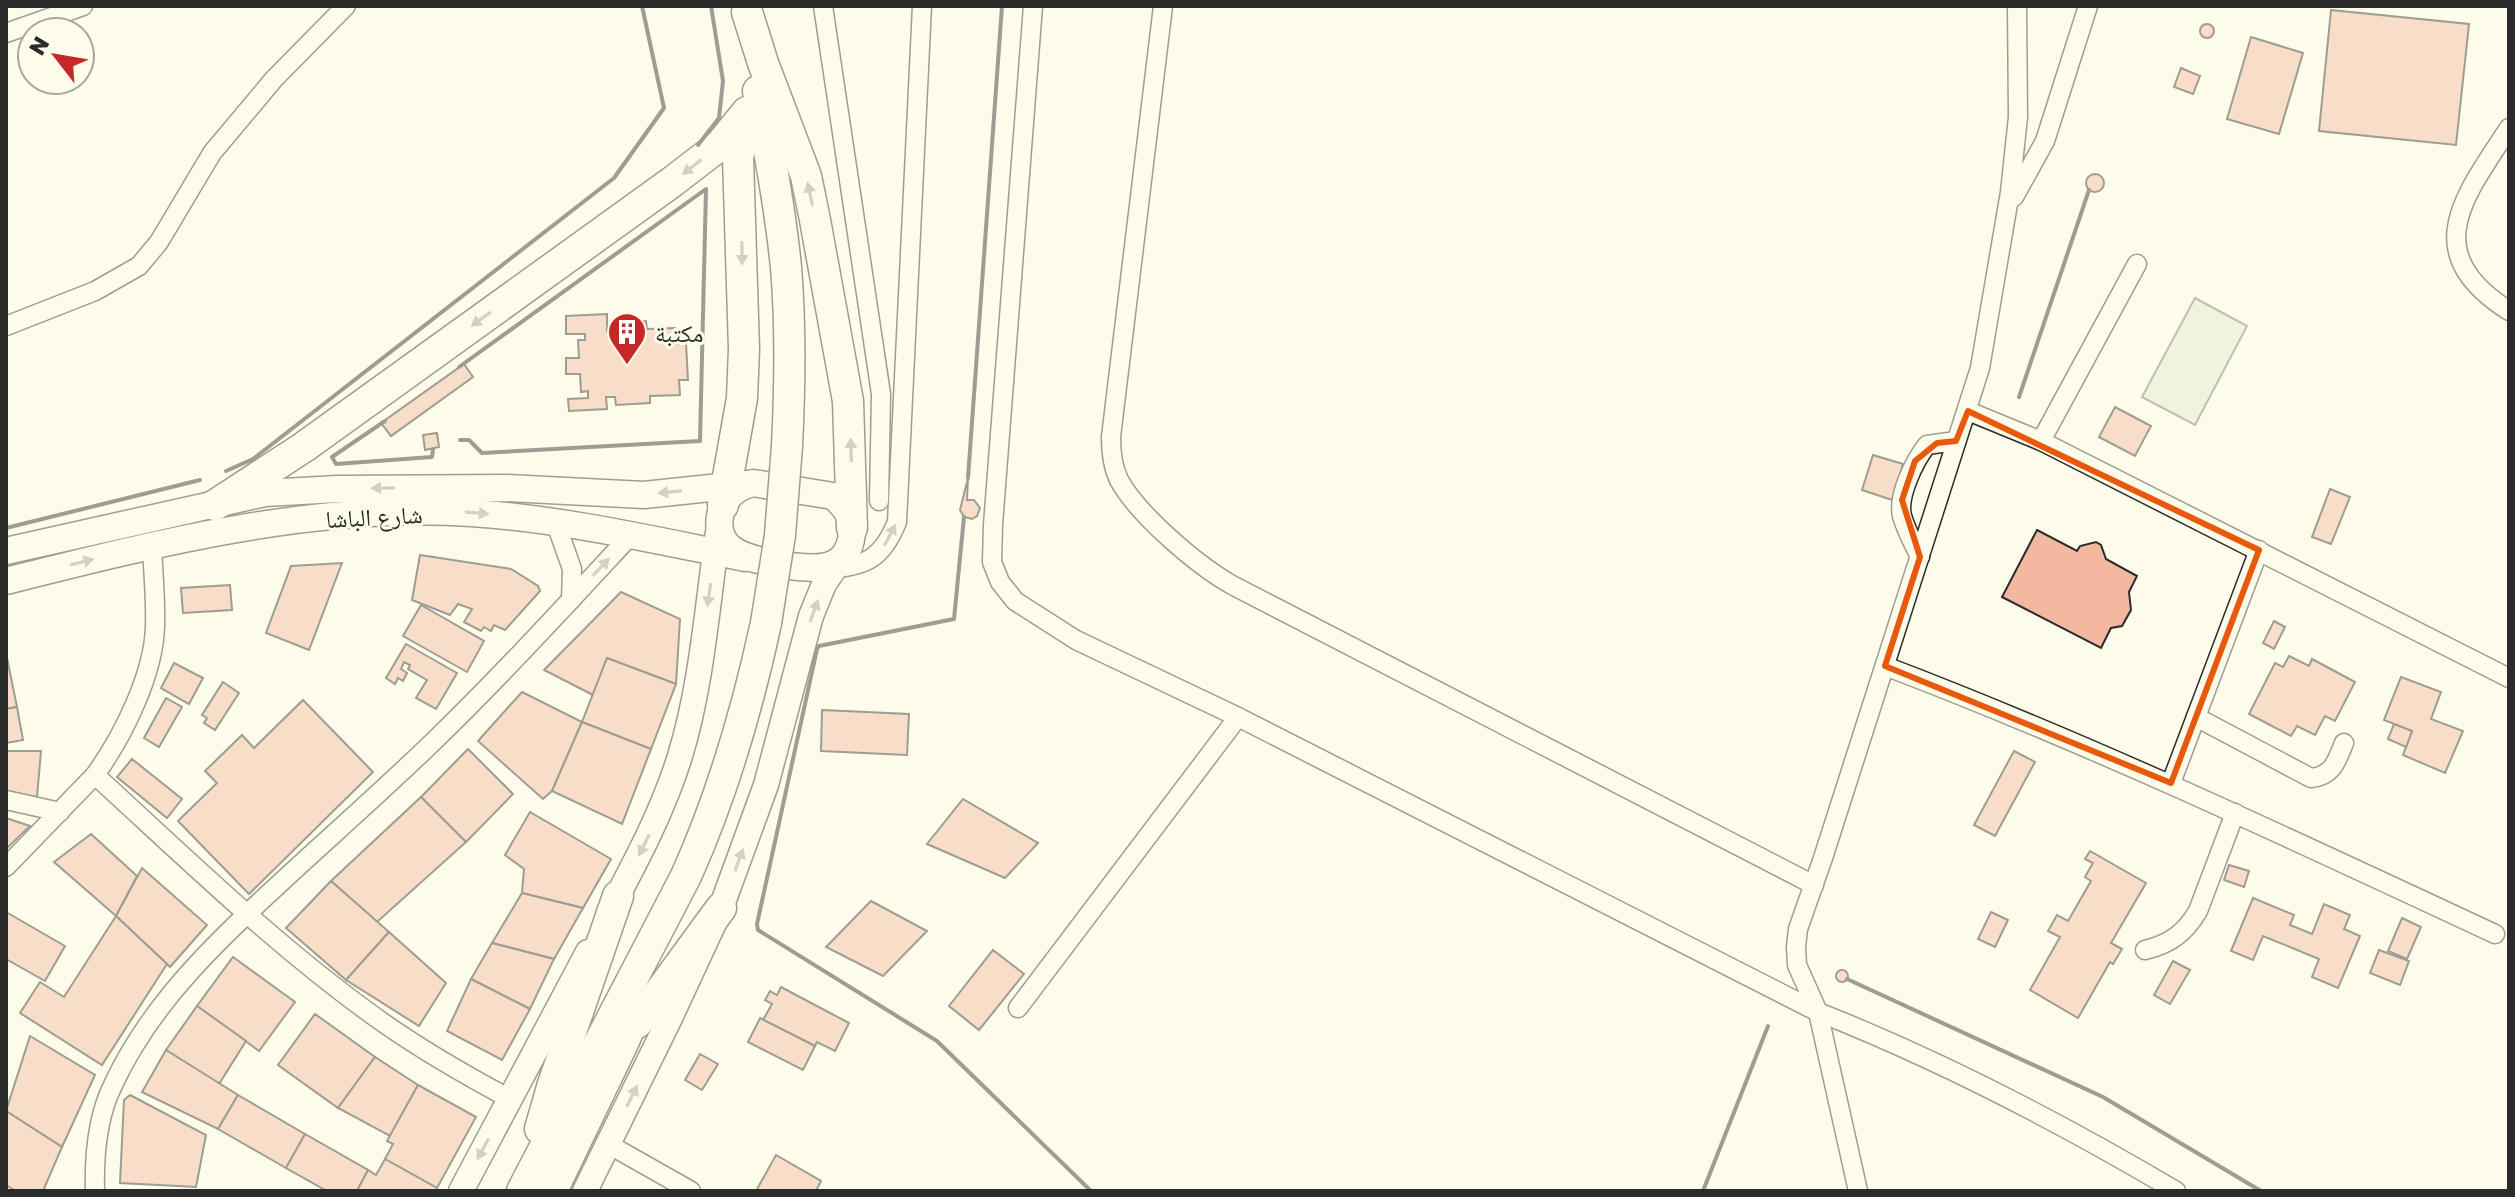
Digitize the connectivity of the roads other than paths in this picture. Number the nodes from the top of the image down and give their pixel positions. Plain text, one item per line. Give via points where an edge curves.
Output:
1 (83, 6) edge
2 (346, 6) edge
3 (823, 6) edge
4 (922, 6) edge
5 (1033, 6) edge
6 (1163, 6) edge
7 (2017, 6) edge
8 (2088, 6) edge
9 (746, 9) edge
10 (6, 33) edge
11 (754, 65) junction
12 (747, 112) junction
13 (2509, 128) edge
14 (2502, 146) edge
15 (2008, 207) junction
16 (2137, 264) dead end
17 (2509, 311) edge
18 (6, 326) edge
19 (1968, 411) junction
20 (1956, 441) junction
21 (2041, 441) junction
22 (729, 498) junction
23 (865, 499) junction
24 (215, 505) junction
25 (555, 521) junction
26 (121, 525) junction
27 (631, 535) junction
28 (140, 548) junction
29 (2259, 550) junction
30 (6, 551) edge
31 (715, 552) junction
32 (836, 555) junction
33 (1920, 557) junction
34 (745, 558) junction
35 (6, 581) edge
36 (571, 600) junction
37 (1885, 666) junction
38 (2509, 678) edge
39 (1238, 717) junction
40 (2196, 717) junction
41 (2344, 743) dead end
42 (95, 775) junction
43 (2171, 783) junction
44 (6, 800) edge
45 (60, 812) junction
46 (2235, 813) junction
47 (6, 867) edge
48 (686, 876) junction
49 (1814, 885) junction
50 (618, 896) junction
51 (721, 908) junction
52 (247, 914) junction
53 (2495, 934) dead end
54 (2145, 950) dead end
55 (1018, 1008) dead end
56 (1818, 1012) junction
57 (624, 1041) junction
58 (510, 1099) junction
59 (608, 1144) junction
60 (93, 1157) junction
61 (536, 1184) edge
62 (82, 1191) edge
63 (95, 1191) edge
64 (461, 1191) edge
65 (585, 1191) edge
66 (691, 1191) edge
67 (1858, 1191) edge
68 (2176, 1191) edge

1 - 10 street
2 - 18 street via 274,79 212,153 139,266 95,291
3 - 23 street via 881,394
4 - 23 street
5 - 39 street via 992,562 1008,591 1032,614
6 - 49 street via 1111,437 1113,465 1125,489 1188,554 1232,585
7 - 15 street via 2018,117
8 - 15 street via 2045,141
9 - 11 main road
23 -> 9 main road via 809,191
11 - 12 main road
11 - 48 main road, bridge via 779,210 790,328 780,535 766,623 735,751
12 -> 22 main road via 738,158 742,398
12 -> 24 main road via 720,145 672,182 304,447
13 - 14 street
14 - 17 street via 2461,207 2455,235 2469,274
15 - 19 street
16 - 21 street
19 - 20 street
19 - 21 street
20 - 33 street
20 - 33 street via 1927,445 1915,461 1902,500 1901,513
21 - 29 street
22 - 23 main road via 766,483
22 -> 24 main road via 507,488 337,489 265,493
22 - 31 street
22 - 34 main road via 725,542
23 - 32 main road
32 -> 23 street via 855,568 889,542 897,522
24 - 26 main road
25 - 27 main road, شارع الباشا
28 -> 25 main road, شارع الباشا via 267,524 363,513 468,512
25 - 36 street via 572,569
26 - 28 main road
26 - 30 main road
27 - 31 main road, شارع الباشا
36 -> 27 street
35 -> 28 main road, شارع الباشا
28 - 42 street via 155,626 153,645 134,704
29 - 38 street
29 - 40 street
31 - 34 main road, شارع الباشا
31 -> 50 street via 681,754 653,827
32 - 34 main road, شارع الباشا
51 -> 32 street via 766,785 811,616
33 - 37 street
36 - 52 street via 434,741
37 - 43 street
37 - 49 street
39 - 55 street
39 - 56 street
40 - 41 street via 2311,778 2333,768
40 - 43 street
42 - 45 street
42 - 52 street
43 - 46 street
44 - 45 street
45 - 47 street
46 - 53 street
46 - 54 street via 2191,923 2171,942
48 - 57 main road
48 - 61 main road
49 - 56 street via 1796,947 1797,965
50 - 58 street
50 - 61 main road via 552,1087
51 - 57 main road
59 -> 51 street
52 - 58 street via 386,1025
52 - 60 street via 184,977 140,1038 113,1083
56 - 67 street
56 - 68 street via 2054,1121
57 - 61 main road
58 -> 64 street
59 - 65 street
59 - 66 street
60 - 62 street
60 - 63 street

